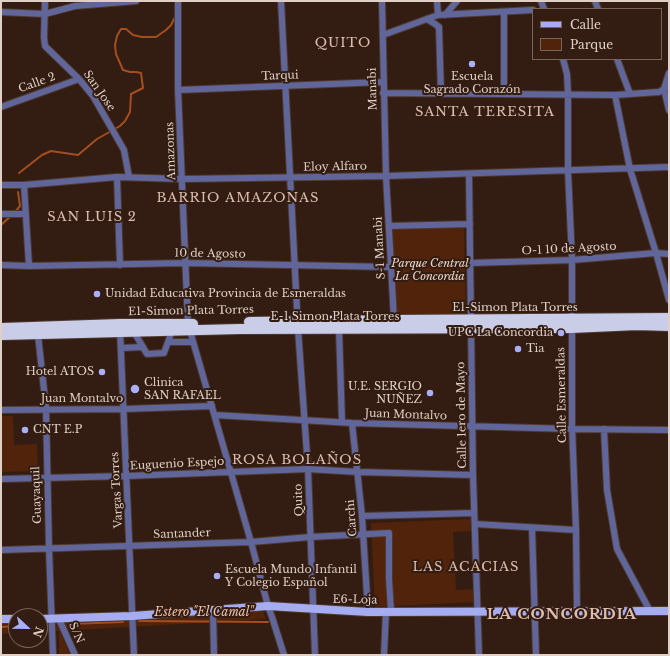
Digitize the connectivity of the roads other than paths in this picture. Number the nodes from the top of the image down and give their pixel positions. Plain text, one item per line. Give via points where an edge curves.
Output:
1 (45, 1) edge
2 (136, 1) edge
3 (178, 1) edge
4 (281, 1) edge
5 (382, 1) edge
6 (437, 1) edge
7 (457, 1) edge
8 (75, 4) edge
9 (532, 10) edge
10 (1, 12) edge
11 (504, 12) junction
12 (45, 14) junction
13 (438, 15) junction
14 (445, 15) junction
15 (427, 19) junction
16 (382, 35) junction
17 (563, 60) edge
18 (617, 60) edge
19 (669, 73) edge
20 (79, 79) junction
21 (383, 82) junction
22 (285, 86) junction
23 (667, 88) edge
24 (178, 90) junction
25 (383, 93) junction
26 (441, 94) junction
27 (504, 94) junction
28 (568, 94) junction
29 (630, 94) junction
30 (615, 95) junction
31 (1, 107) edge
32 (669, 110) edge
33 (669, 167) edge
34 (630, 169) junction
35 (568, 171) junction
36 (469, 174) junction
37 (386, 176) junction
38 (117, 177) junction
39 (129, 177) junction
40 (291, 177) junction
41 (182, 179) junction
42 (24, 184) junction
43 (1, 185) edge
44 (1, 214) edge
45 (26, 214) junction
46 (470, 224) junction
47 (389, 226) junction
48 (656, 253) junction
49 (669, 254) edge
50 (572, 260) junction
51 (186, 263) junction
52 (470, 263) junction
53 (1, 265) edge
54 (120, 265) junction
55 (29, 266) junction
56 (295, 266) junction
57 (390, 267) junction
58 (669, 300) edge
59 (669, 318) edge
60 (394, 320) junction
61 (470, 324) junction
62 (571, 324) junction
63 (297, 325) junction
64 (669, 326) edge
65 (189, 327) junction
66 (1, 328) edge
67 (120, 328) junction
68 (339, 328) junction
69 (172, 331) junction
70 (134, 332) junction
71 (1, 335) edge
72 (38, 335) junction
73 (168, 342) junction
74 (193, 342) junction
75 (143, 347) junction
76 (121, 348) junction
77 (212, 406) junction
78 (46, 408) junction
79 (124, 409) junction
80 (1, 410) edge
81 (215, 415) junction
82 (305, 420) junction
83 (342, 422) junction
84 (352, 423) junction
85 (472, 427) junction
86 (572, 429) junction
87 (604, 429) junction
88 (669, 430) edge
89 (308, 469) junction
90 (231, 471) junction
91 (358, 472) junction
92 (473, 475) junction
93 (126, 476) junction
94 (47, 478) junction
95 (1, 479) edge
96 (474, 513) junction
97 (362, 516) junction
98 (475, 524) junction
99 (532, 528) junction
100 (576, 530) junction
101 (363, 535) junction
102 (310, 537) junction
103 (251, 542) junction
104 (130, 546) junction
105 (49, 549) junction
106 (1, 550) edge
107 (268, 606) junction
108 (313, 609) junction
109 (213, 610) junction
110 (389, 611) junction
111 (577, 611) junction
112 (650, 611) junction
113 (669, 611) edge
114 (368, 612) junction
115 (478, 612) junction
116 (535, 612) junction
117 (132, 616) junction
118 (48, 619) edge
119 (55, 619) junction
120 (53, 655) edge
121 (75, 655) edge
122 (134, 655) edge
123 (214, 655) edge
124 (284, 655) edge
125 (315, 655) edge
126 (384, 655) edge
127 (480, 655) edge
128 (536, 655) edge

1 - 12 street, San Jose
2 - 8 street
3 - 24 street, Amazonas
4 - 22 street, Quito
5 - 16 street, Manabi
6 - 13 street
7 - 14 street
8 - 12 street
9 - 11 street
10 - 12 street
11 - 14 street
11 - 27 street
12 - 20 street, San Jose via 45,46
13 - 14 street
13 - 15 street
15 - 16 street
15 - 26 street via 439,27
16 - 21 street, Manabi
17 - 28 street, Calle Esmeraldas
18 - 29 street
19 - 23 street
20 - 31 street, Calle 2
20 - 39 street, San Jose via 93,96 124,150
21 - 22 street, Tarqui
21 - 25 street, Manabi
22 - 24 street, Tarqui
22 - 40 street, Quito
23 - 29 street via 659,92
23 - 32 street
24 - 41 street, Amazonas
25 - 26 street
25 - 37 street, Manabi
26 - 27 street
27 - 28 street
28 - 30 street
28 - 35 street, Calle Esmeraldas
29 - 30 street
30 - 34 street
33 - 34 street, Eloy Alfaro
34 - 35 street, Eloy Alfaro
34 - 48 street
35 - 36 street, Eloy Alfaro
35 - 50 street, Calle Esmeraldas
36 - 37 street, Eloy Alfaro
36 - 46 street, Calle 1ero de Mayo
37 - 40 street, Eloy Alfaro
37 - 47 street, S-1 Manabi
38 - 39 street, Eloy Alfaro
38 - 42 street, Eloy Alfaro
38 - 54 street
39 - 41 street, Eloy Alfaro
40 - 41 street, Eloy Alfaro
40 - 56 street, Quito
41 - 51 street, Amazonas
42 - 43 street, Eloy Alfaro
42 - 45 street
44 - 45 street
45 - 55 street
46 - 47 street
46 - 52 street, Calle 1ero de Mayo
47 - 57 street, S-1 Manabi
48 - 49 street, O-1 10 de Agosto
48 - 50 street, O-1 10 de Agosto
48 - 58 street
50 - 52 street, O-1 10 de Agosto
50 - 62 street, Calle Esmeraldas
51 - 54 street, 10 de Agosto
51 - 56 street, 10 de Agosto
51 - 65 street, Amazonas
52 - 61 street, Calle 1ero de Mayo
53 - 55 street, 10 de Agosto
54 - 55 street, 10 de Agosto
56 - 57 street, 10 de Agosto
56 - 63 street, Quito
57 - 60 street, S-1 Manabi
59 - 62 highway, E1-Simon Plata Torres
60 - 61 highway, E1-Simon Plata Torres
60 - 63 highway, E1-Simon Plata Torres
61 - 62 highway, E1-Simon Plata Torres
61 - 68 highway, E-1 Simon Plata Torres
61 - 85 street, Calle 1ero de Mayo
62 - 64 highway
62 - 86 street, Calle Esmeraldas
63 - 65 highway, E1-Simon Plata Torres
63 - 68 highway, E-1 Simon Plata Torres
63 - 82 street, Quito
65 - 67 highway, E1-Simon Plata Torres
65 - 69 highway
65 - 74 street, Amazonas
66 - 67 highway, E1-Simon Plata Torres
67 - 70 highway
67 - 72 highway
67 - 76 street, Vargas Torres
68 - 83 street
69 - 70 highway
69 - 73 street
70 - 75 street
71 - 72 highway
72 - 78 street, Guayaquil
73 - 74 street
73 - 75 street via 164,353 147,354
74 - 77 street, Amazonas
75 - 76 street
76 - 79 street, Vargas Torres
77 - 79 street, Juan Montalvo
77 - 81 street, Amazonas
78 - 79 street, Juan Montalvo
78 - 80 street, Juan Montalvo
78 - 94 street, Guayaquil
79 - 93 street, Vargas Torres
81 - 82 street, Juan Montalvo
81 - 90 street, Amazonas
82 - 83 street, Juan Montalvo
82 - 89 street, Quito
83 - 84 street, Juan Montalvo
84 - 85 street, Juan Montalvo
84 - 91 street, Carchi
85 - 86 street, Juan Montalvo
85 - 92 street, Calle 1ero de Mayo
86 - 87 street, Juan Montalvo
86 - 100 street, Calle Esmeraldas
87 - 88 street, Juan Montalvo
87 - 112 street via 607,490 617,549
89 - 90 street, Euguenio Espejo
89 - 91 street, Euguenio Espejo
89 - 102 street, Quito
90 - 93 street, Euguenio Espejo
90 - 103 street, Amazonas
91 - 92 street, Euguenio Espejo
91 - 97 street, Carchi
92 - 96 street, Calle 1ero de Mayo
93 - 94 street, Euguenio Espejo
93 - 104 street, Vargas Torres
94 - 95 street, Euguenio Espejo
94 - 105 street, Guayaquil
96 - 97 street
96 - 98 street, Calle 1ero de Mayo
97 - 101 street, Carchi
98 - 99 street
98 - 115 street, Calle 1ero de Mayo
99 - 100 street
99 - 116 street
100 - 111 street, Calle Esmeraldas
101 - 102 street, Santander
101 - 110 street, Santander via 389,533
101 - 114 street, Carchi
102 - 103 street, Santander
102 - 108 street, Quito
103 - 104 street, Santander
103 - 107 street, Amazonas
104 - 105 street, Santander
104 - 117 street, Vargas Torres
105 - 106 street, Santander
105 - 119 street, Guayaquil
107 - 108 main road, E6-Loja
107 - 109 main road, E6-Loja
107 - 124 street, Amazonas
108 - 114 main road, E6-Loja
108 - 125 street, Quito
109 - 117 main road, E6-Loja
109 - 123 street
110 - 114 main road, E6-Loja
110 - 115 main road, E6-Loja
110 - 126 street
111 - 112 main road, E6-Loja
111 - 116 main road, E6-Loja
112 - 113 main road, E6-Loja
115 - 116 main road, E6-Loja
115 - 127 street, Calle 1ero de Mayo
116 - 128 street
117 - 119 main road, E6-Loja
117 - 122 street, Vargas Torres
118 - 119 main road, E6-Loja
119 - 120 street, Guayaquil
119 - 121 street, S/N

